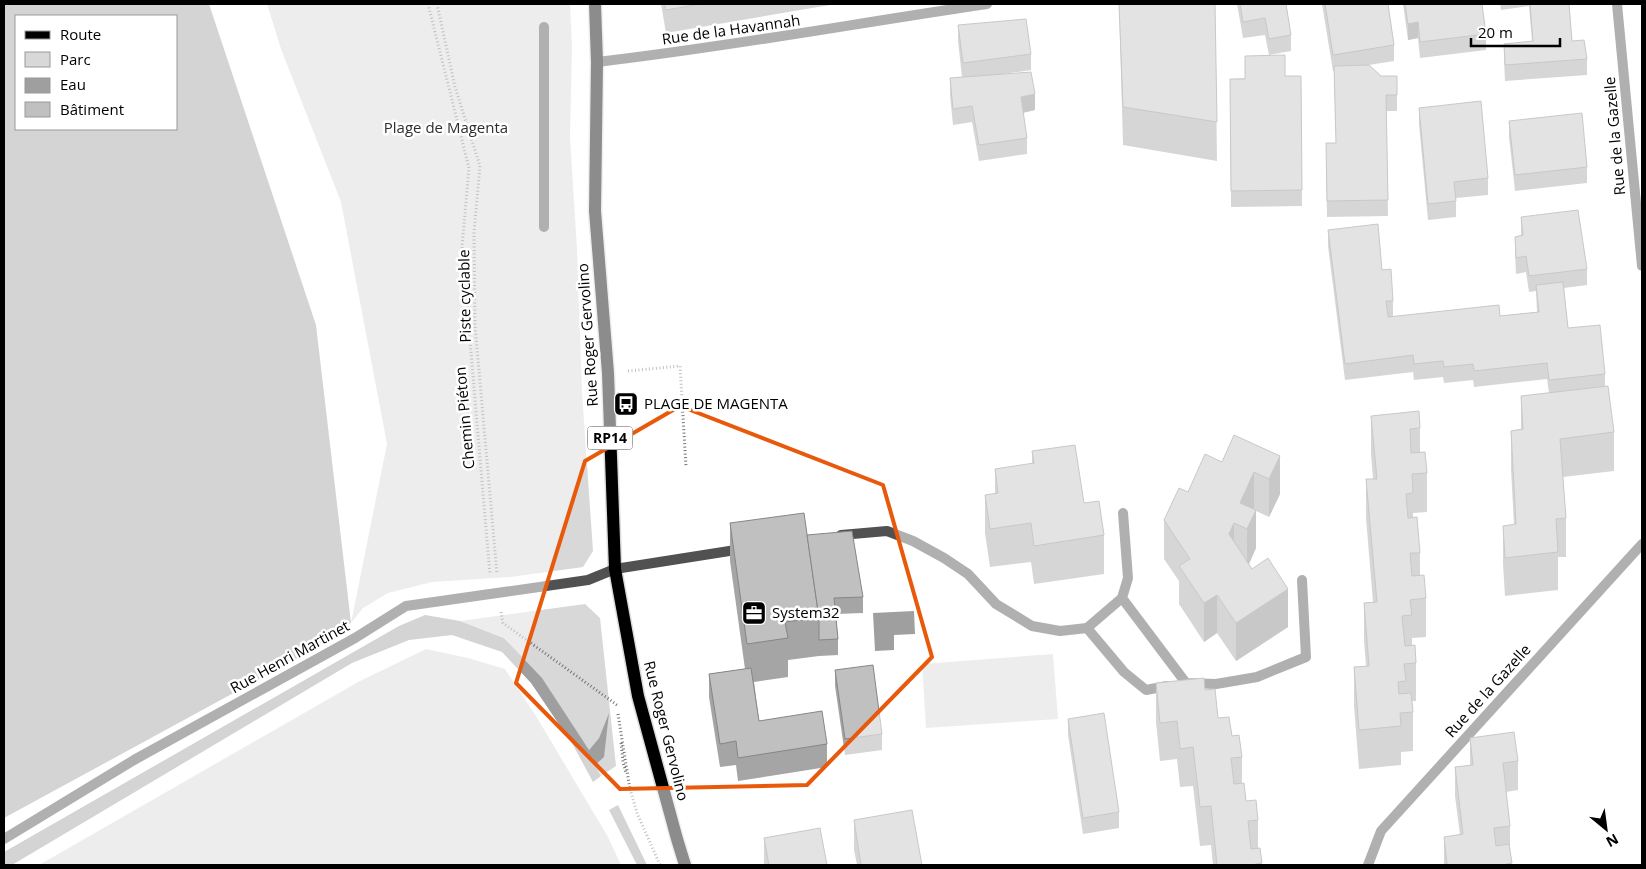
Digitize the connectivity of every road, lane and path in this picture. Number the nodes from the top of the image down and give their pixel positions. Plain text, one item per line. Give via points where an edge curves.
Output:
1 (428, 4) edge
2 (437, 4) edge
3 (595, 4) edge
4 (987, 4) edge
5 (1617, 4) edge
6 (544, 27) dead end
7 (597, 62) junction
8 (544, 227) dead end
9 (1642, 266) edge
10 (608, 373) junction
11 (686, 467) dead end
12 (1122, 513) dead end
13 (831, 536) edge
14 (1642, 544) edge
15 (753, 548) edge
16 (615, 568) junction
17 (1302, 580) dead end
18 (498, 592) junction
19 (1122, 598) junction
20 (1087, 628) junction
21 (1186, 683) junction
22 (4, 839) edge
23 (660, 865) edge
24 (685, 865) edge
25 (1368, 865) edge

1 - 18 path, Chemin Piéton via 469,168 462,247 491,584
2 - 18 path, Piste cyclable via 455,87 480,166 474,232 475,325
3 - 7 main road, Rue Roger Gervolino / RP14
4 - 7 street, Rue de la Havannah via 656,56
5 - 9 street, Rue de la Gazelle
6 - 8 street
7 - 10 main road, Rue Roger Gervolino / RP14 via 596,211
10 - 11 path via 680,366
10 - 16 main road, Rue Roger Gervolino / RP14
12 - 19 street via 1128,578
13 - 20 street via 887,532 913,541 968,574 996,604 1032,626 1060,631
14 - 25 street, Rue de la Gazelle via 1381,831
15 - 16 street, Rue Henri Martinet
16 - 18 street, Rue Henri Martinet via 588,580
16 - 24 main road, Rue Roger Gervolino / RP14 via 638,696
17 - 21 street via 1306,657 1257,677 1216,684
18 - 22 street, Rue Henri Martinet via 406,606 355,638 134,760
18 - 23 path via 503,623 617,705 623,762 630,790
19 - 20 street
19 - 21 street
20 - 21 street via 1124,672 1146,690

